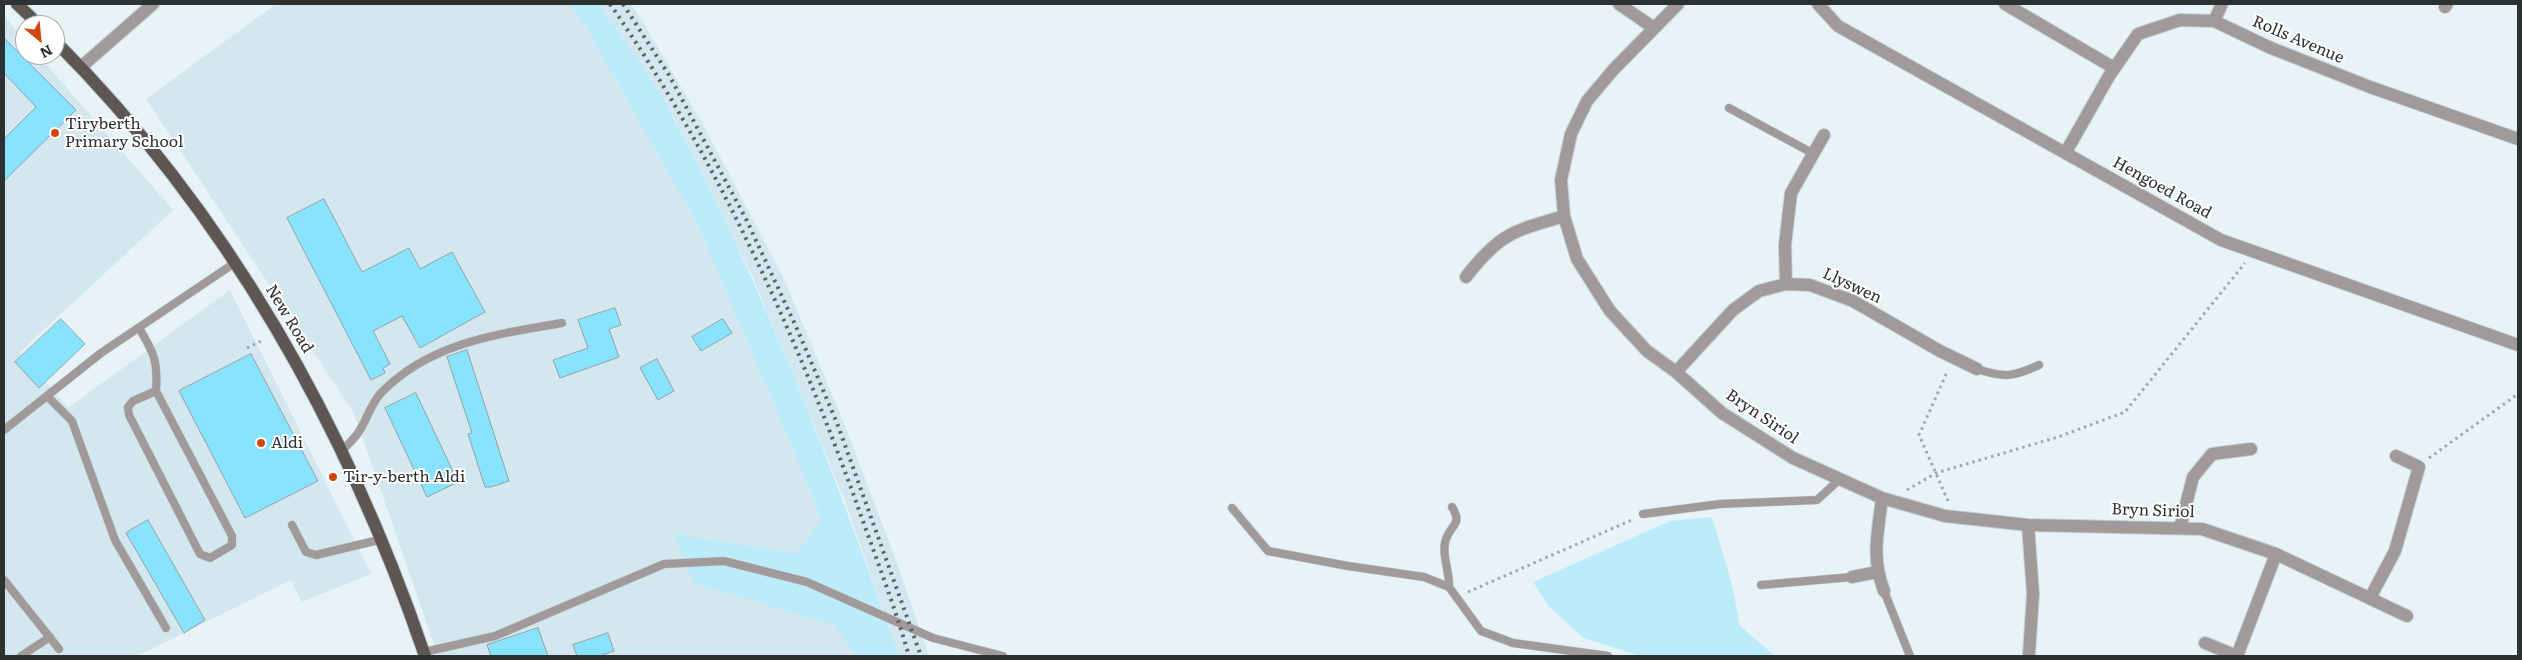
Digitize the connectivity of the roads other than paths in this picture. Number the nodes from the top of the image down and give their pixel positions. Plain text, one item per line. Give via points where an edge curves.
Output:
1 (17, 4) edge
2 (153, 4) edge
3 (1619, 4) edge
4 (1678, 4) edge
5 (1818, 4) edge
6 (2005, 4) edge
7 (2222, 4) edge
8 (28, 15) edge
9 (2214, 20) junction
10 (1654, 28) junction
11 (65, 52) edge
12 (81, 67) junction
13 (2114, 68) junction
14 (1729, 108) dead end
15 (1824, 135) dead end
16 (2518, 139) edge
17 (2066, 152) junction
18 (1814, 154) junction
19 (1564, 216) junction
20 (236, 262) junction
21 (1466, 277) dead end
22 (1786, 284) junction
23 (562, 323) dead end
24 (139, 328) junction
25 (2518, 344) edge
26 (2039, 365) dead end
27 (1977, 369) joint
28 (1676, 372) junction
29 (156, 391) junction
30 (47, 396) junction
31 (4, 430) edge
32 (2251, 449) dead end
33 (343, 450) junction
34 (2396, 456) dead end
35 (1840, 480) junction
36 (1885, 499) junction
37 (1452, 507) dead end
38 (1232, 508) dead end
39 (1644, 514) road end
40 (292, 525) dead end
41 (2028, 525) junction
42 (2180, 528) junction
43 (383, 539) junction
44 (2276, 554) junction
45 (1877, 572) junction
46 (1852, 577) joint
47 (4, 580) edge
48 (1761, 585) dead end
49 (1449, 587) junction
50 (1884, 591) joint
51 (2370, 598) junction
52 (2407, 616) dead end
53 (166, 628) dead end
54 (50, 637) junction
55 (2205, 643) dead end
56 (59, 649) dead end
57 (425, 654) edge
58 (2029, 654) dead end
59 (21, 656) edge
60 (1003, 656) edge
61 (1608, 656) edge
62 (1910, 656) edge
63 (2237, 656) edge

1 - 8 main road
2 - 12 street
3 - 10 street
4 - 10 street, Bryn Siriol
5 - 17 street, Hengoed Road via 1838,26
6 - 13 street
7 - 9 street
9 - 13 street, Rolls Avenue via 2180,20 2138,34
9 - 16 street, Rolls Avenue via 2280,52
10 - 19 street, Bryn Siriol via 1587,101 1571,134 1561,180
11 - 12 main road, New Road
12 - 20 main road, New Road via 169,169
13 - 17 street, Rolls Avenue
14 - 18 lane
15 - 18 street
17 - 25 street, Hengoed Road via 2222,240
18 - 22 street via 1791,193
19 - 21 street via 1520,228 1502,239 1486,252
19 - 28 street, Bryn Siriol via 1577,259 1610,311 1647,351
20 - 24 lane
20 - 33 main road, New Road via 296,360
22 - 27 street, Llyswen via 1810,284 1853,302
22 - 28 street, Llyswen via 1759,291 1732,310
23 - 33 lane via 488,336 423,360 380,394 358,434
24 - 29 lane via 154,353 158,373
24 - 30 lane
26 - 27 lane via 2007,376
28 - 35 street, Bryn Siriol via 1722,413 1793,458
29 - 29 lane via 232,536 232,545 210,558 200,554 129,415 128,407 133,401
30 - 31 lane
30 - 53 lane via 72,421 115,540
32 - 42 street via 2212,454 2193,478
33 - 43 main road, New Road
34 - 51 street via 2419,467 2395,551
35 - 36 street, Bryn Siriol
35 - 39 lane via 1817,500 1720,504
36 - 41 street, Bryn Siriol via 1955,517
36 - 45 street via 1875,559
37 - 49 lane via 1458,516 1444,546
38 - 49 lane via 1268,550 1424,577
40 - 43 lane via 306,552 316,555
41 - 42 street, Bryn Siriol
41 - 58 street via 2033,594
42 - 44 street, Bryn Siriol via 2202,528
43 - 57 main road, New Road
44 - 51 street, Bryn Siriol
44 - 63 street
45 - 46 street
45 - 50 street
46 - 48 lane
47 - 54 lane
49 - 61 lane via 1481,631 1513,642
50 - 62 lane
51 - 52 street, Bryn Siriol
54 - 56 lane
54 - 59 lane
55 - 63 street
57 - 60 lane via 495,636 664,564 724,561 807,582 933,638

